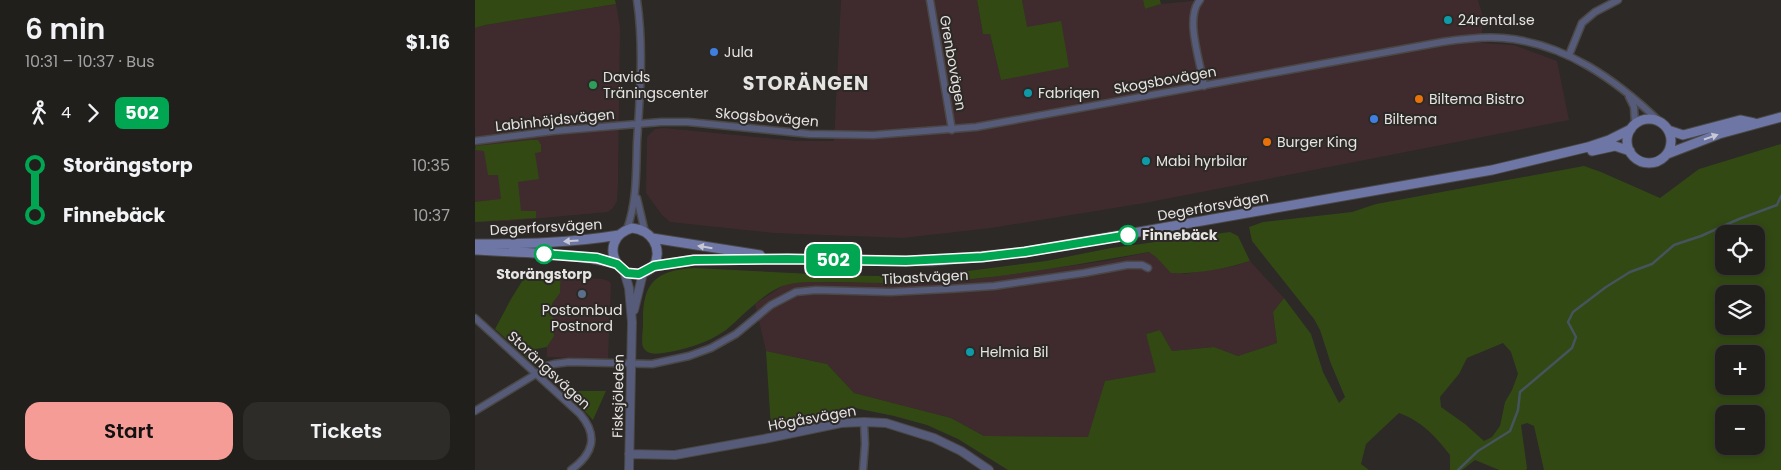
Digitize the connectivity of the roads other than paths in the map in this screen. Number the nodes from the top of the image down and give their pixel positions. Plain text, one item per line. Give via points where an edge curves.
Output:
1 (637, 0) edge
2 (930, 0) edge
3 (1200, 0) edge
4 (1618, 0) edge
5 (1569, 55) junction
6 (1205, 86) junction
7 (1623, 90) junction
8 (1781, 117) edge
9 (1659, 121) junction
10 (1756, 123) junction
11 (639, 124) junction
12 (1633, 126) junction
13 (952, 130) junction
14 (1669, 130) junction
15 (475, 141) edge
16 (1630, 151) junction
17 (1667, 154) junction
18 (1492, 170) junction
19 (636, 187) junction
20 (627, 229) junction
21 (619, 235) junction
22 (649, 235) junction
23 (475, 244) edge
24 (475, 250) edge
25 (788, 259) junction
26 (617, 264) junction
27 (654, 266) junction
28 (1148, 268) dead end
29 (624, 271) junction
30 (643, 273) junction
31 (475, 318) edge
32 (632, 322) junction
33 (632, 365) junction
34 (536, 374) junction
35 (475, 411) edge
36 (864, 422) junction
37 (629, 454) junction
38 (571, 470) edge
39 (629, 470) edge
40 (863, 470) edge
41 (989, 470) edge

1 - 11 street via 641,40
2 - 13 street, Grenbovägen
3 - 6 street via 1194,9 1193,28
4 - 5 street via 1582,23
5 - 6 street, Skogsbovägen via 1503,38 1466,39
5 - 7 street, Skogsbovägen
6 - 13 street, Skogsbovägen
7 - 9 street, Skogsbovägen
7 - 12 street, Skogsbovägen via 1634,107
8 - 10 main road
9 - 12 main road via 1647,119
9 - 14 main road
10 - 14 main road via 1740,120 1683,135
17 -> 10 main road
11 - 13 street, Skogsbovägen via 685,121 829,135
11 - 15 street, Labinhöjdsvägen
11 - 19 street
12 - 16 main road via 1628,139
12 - 18 main road, Degerforsvägen via 1609,140 1588,147
14 - 17 main road via 1671,142
16 - 17 main road via 1639,160 1648,162
16 - 18 main road, Degerforsvägen via 1615,146 1551,162
18 - 25 main road, Degerforsvägen via 1025,252 933,260
19 - 20 street
19 - 22 street
20 - 21 main road
20 - 22 main road via 637,228
21 -> 23 main road, Degerforsvägen via 542,244
21 - 26 main road via 612,250
25 -> 22 main road, Degerforsvägen via 731,252
22 - 27 main road via 656,249
24 - 26 main road, Degerforsvägen via 597,258
25 - 27 main road, Degerforsvägen via 694,260
26 - 29 main road
27 - 30 main road
28 - 33 street, Tibastvägen via 1127,265 994,286 941,290 796,292 771,305 736,334 711,348 669,361
29 - 30 main road via 635,275
29 - 32 street, Fisksjöleden
30 - 32 street, Fisksjöleden
31 - 34 street, Storängsvägen
32 - 33 street, Fisksjöleden
33 - 34 street, Tibastvägen via 569,362 546,366
33 - 37 street, Fisksjöleden
34 - 35 street, Tibastvägen
34 - 38 street, Storängsvägen via 588,423 592,445
36 - 37 street, Högåsvägen via 841,423 675,455
36 - 40 street
36 - 41 street, Högåsvägen via 886,423 934,438
37 - 39 street, Fisksjöleden

